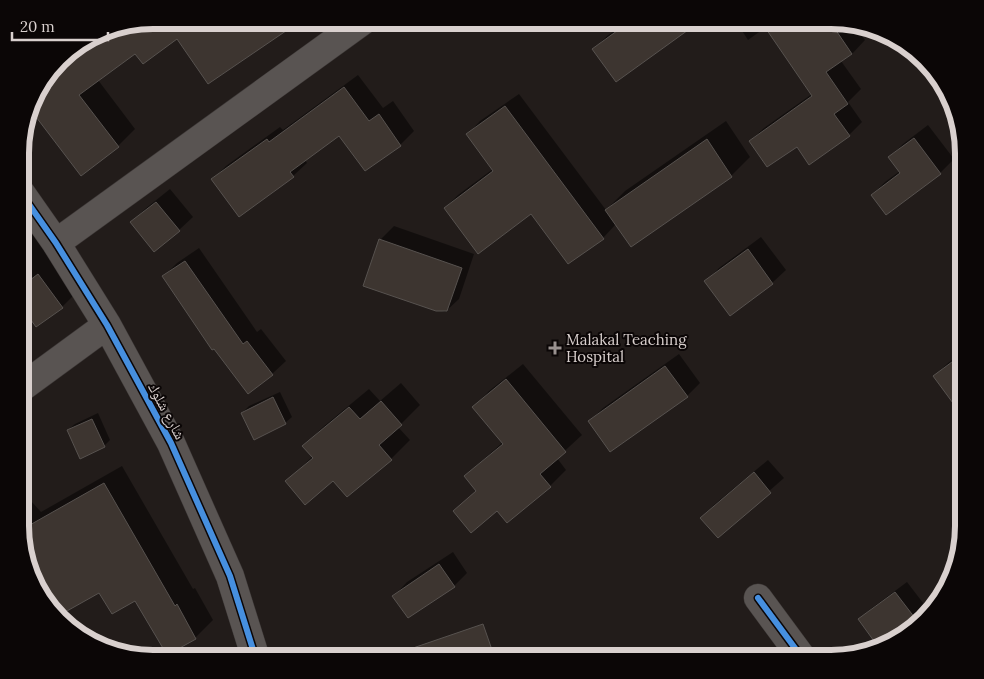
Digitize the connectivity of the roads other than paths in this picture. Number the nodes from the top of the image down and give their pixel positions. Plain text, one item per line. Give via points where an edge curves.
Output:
1 (352, 29) edge
2 (29, 204) edge
3 (56, 243) junction
4 (107, 325) junction
5 (29, 382) edge
6 (758, 598) dead end
7 (253, 650) edge
8 (796, 650) edge

1 - 3 street
2 - 3 street, شارع شلوك
3 - 4 street, شارع شلوك
4 - 5 street
4 - 7 street, شارع شلوك via 171,443 230,576
6 - 8 street

